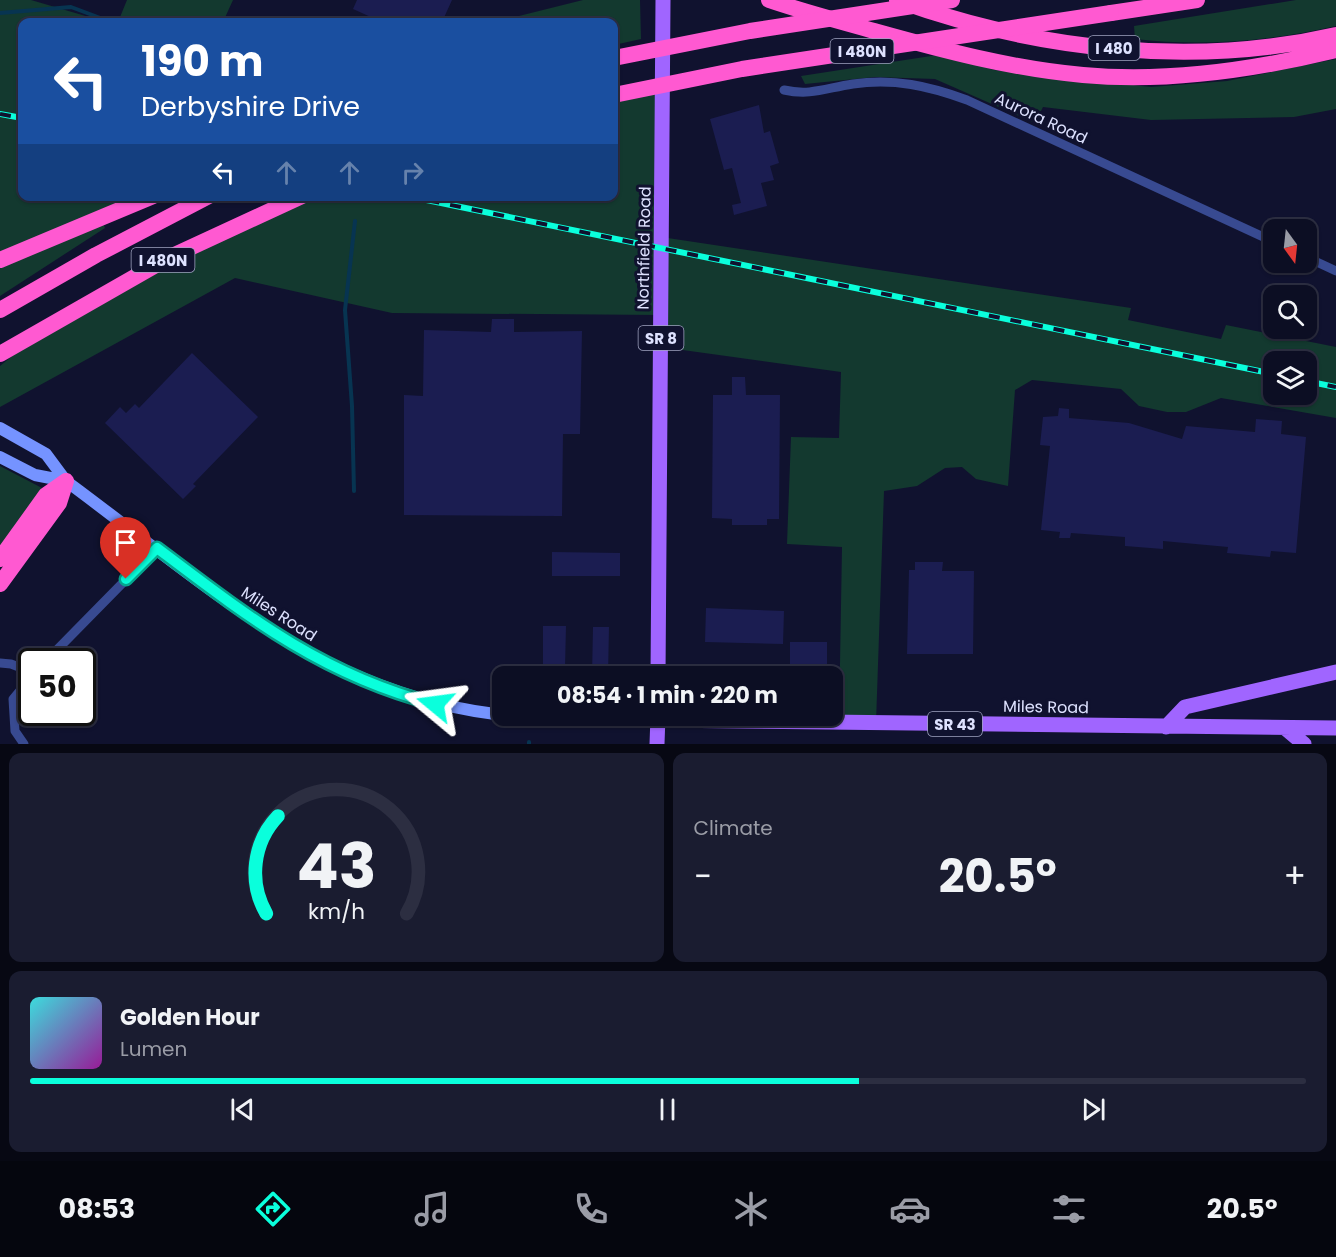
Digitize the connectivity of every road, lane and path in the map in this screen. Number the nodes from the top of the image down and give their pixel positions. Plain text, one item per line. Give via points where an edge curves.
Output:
1 (663, 0) edge
2 (769, 0) edge
3 (897, 0) edge
4 (952, 0) edge
5 (1197, 0) edge
6 (1336, 35) edge
7 (1336, 50) edge
8 (618, 57) edge
9 (784, 90) dead end
10 (618, 94) edge
11 (141, 201) edge
12 (201, 201) edge
13 (290, 201) edge
14 (1263, 237) edge
15 (0, 260) edge
16 (1317, 262) edge
17 (1336, 271) edge
18 (0, 310) edge
19 (57, 319) junction
20 (0, 354) edge
21 (0, 366) edge
22 (0, 428) edge
23 (0, 457) edge
24 (66, 481) junction
25 (157, 548) junction
26 (0, 559) edge
27 (0, 584) edge
28 (59, 648) edge
29 (0, 663) edge
30 (658, 666) edge
31 (18, 667) edge
32 (1336, 672) edge
33 (18, 692) edge
34 (492, 714) edge
35 (843, 721) edge
36 (658, 726) edge
37 (1166, 727) junction
38 (1285, 728) junction
39 (1336, 728) edge
40 (24, 744) edge
41 (657, 744) edge
42 (1304, 744) edge

1 - 30 main road, Northfield Road / SR 8
2 - 7 highway via 971,56 1084,75 1199,74
3 - 6 highway, I 480 via 1005,31 1114,48 1239,49
4 - 8 highway, I 480N, bridge via 750,31
5 - 10 highway, I 480N, bridge via 761,66
9 - 14 street, Aurora Road via 804,94 880,81 936,88
11 - 15 highway
12 - 18 highway, I 480N
13 - 19 highway, I 480N via 168,258
16 - 17 street
19 - 20 highway, I 480N
19 - 21 highway
22 - 24 main road, Miles Road via 46,454
23 - 24 main road, Miles Road via 35,475
24 - 25 main road, Miles Road
24 - 26 highway via 46,495
24 - 27 highway via 59,503
25 - 28 street
25 - 34 main road, Miles Road via 272,633 345,673 424,701
29 - 31 street
32 - 37 main road via 1185,707
33 - 40 street via 13,699 15,731
35 - 37 main road, Miles Road / SR 43
36 - 41 main road
37 - 38 main road, Miles Road / SR 43
38 - 39 main road, Miles Road / SR 43
38 - 42 main road

